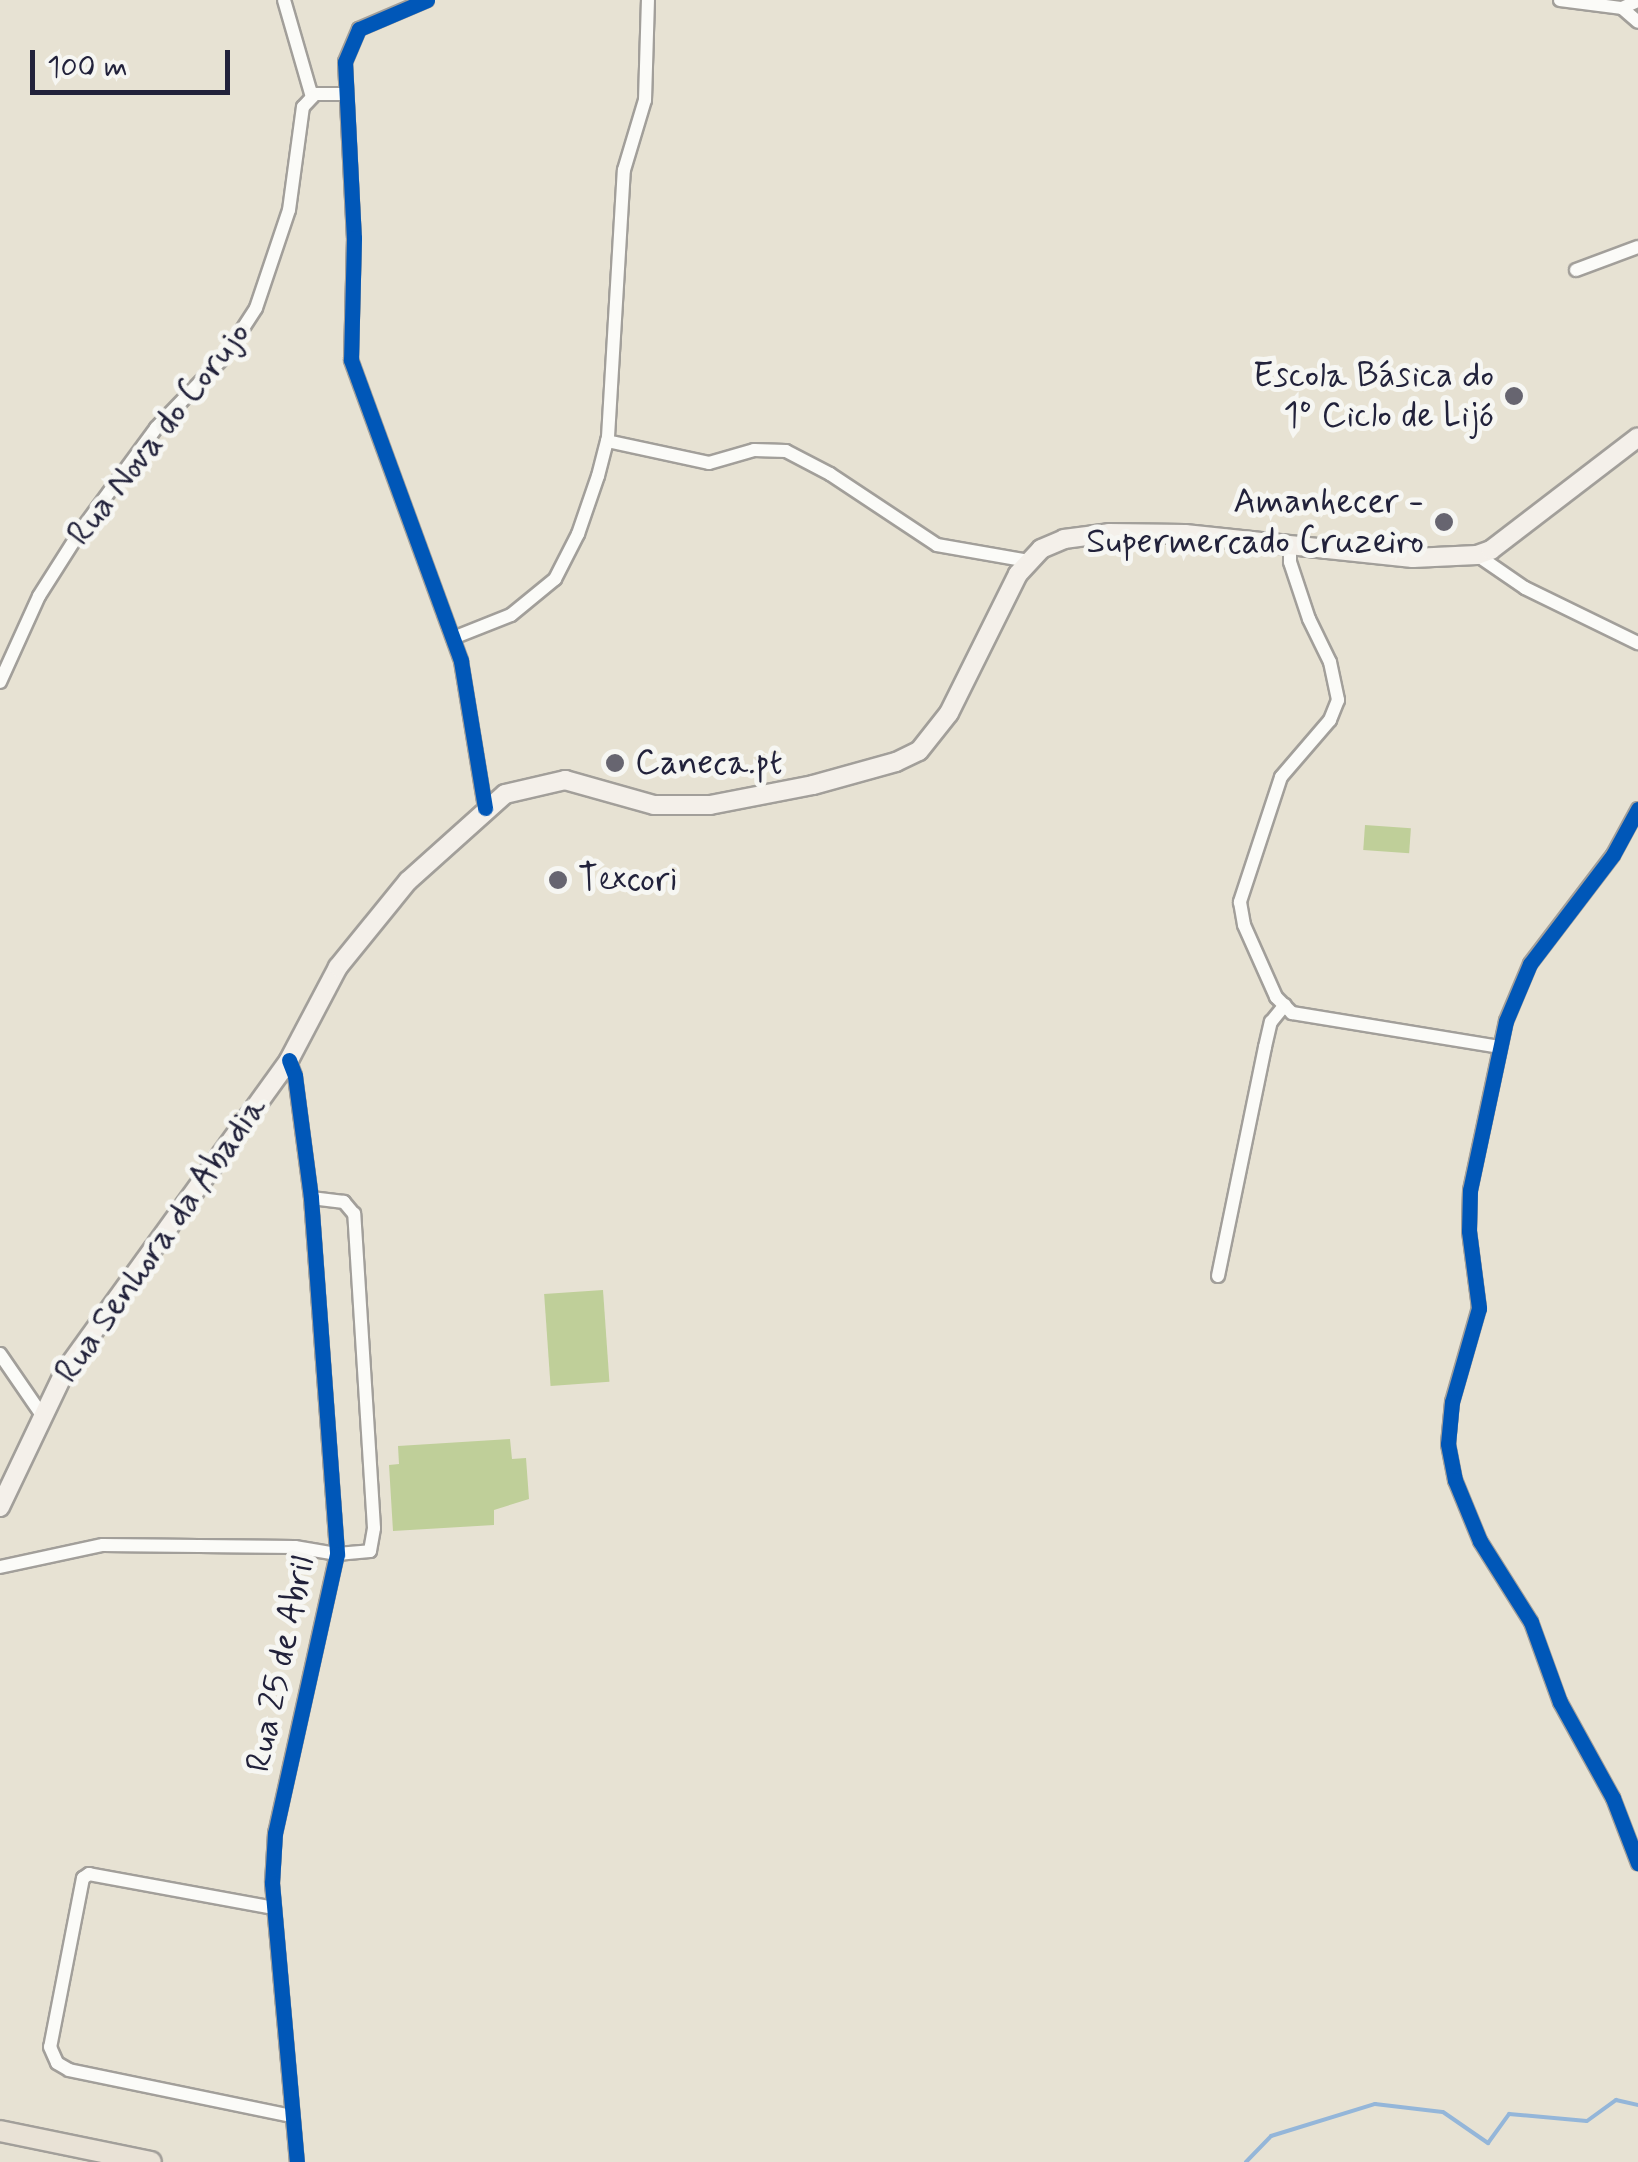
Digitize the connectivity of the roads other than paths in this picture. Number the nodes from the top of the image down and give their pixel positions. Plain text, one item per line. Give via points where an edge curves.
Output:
1 (284, 0) edge
2 (427, 0) edge
3 (648, 0) edge
4 (1560, 0) edge
5 (1638, 1) edge
6 (1622, 8) junction
7 (1638, 22) edge
8 (346, 94) junction
9 (312, 98) junction
10 (1638, 247) edge
11 (1576, 270) dead end
12 (1638, 437) edge
13 (608, 441) junction
14 (1290, 544) junction
15 (1477, 555) junction
16 (1028, 561) junction
17 (453, 638) junction
18 (1638, 642) edge
19 (0, 682) edge
20 (485, 808) junction
21 (1638, 809) edge
22 (1285, 1005) junction
23 (1499, 1047) junction
24 (289, 1060) junction
25 (311, 1198) junction
26 (1218, 1276) dead end
27 (0, 1354) edge
28 (42, 1414) junction
29 (0, 1507) edge
30 (337, 1554) junction
31 (0, 1567) edge
32 (1638, 1863) edge
33 (274, 1908) junction
34 (292, 2116) junction
35 (0, 2131) edge
36 (67, 2154) edge
37 (151, 2162) edge
38 (297, 2162) edge

1 - 9 street
2 - 8 street via 359,29 344,62
3 - 13 street via 645,100 624,170
4 - 6 street
5 - 6 street
6 - 7 street
8 - 9 street
8 - 17 street via 354,238 351,360
9 - 19 street, Rua Nova do Corujo via 303,107 289,210 256,308 225,356 156,428 80,533 39,596
10 - 11 street
12 - 15 main road
13 - 16 street via 709,463 754,450 786,451 937,545
13 - 17 street via 578,534 555,580 512,615
14 - 15 main road via 1412,558
14 - 16 main road via 1109,532 1064,539
14 - 22 street via 1290,562 1338,700 1330,720 1281,777 1240,902 1244,926
15 - 18 street via 1525,588
16 - 20 main road, Rua Senhora da Abadia via 941,725 919,751 896,762 710,805 654,805 565,780 505,794
17 - 20 street via 467,684
20 - 24 main road, Rua Senhora da Abadia via 408,881 338,968
21 - 23 street via 1614,855 1530,964
22 - 23 street via 1292,1012
22 - 26 street via 1271,1022 1264,1048
23 - 32 street via 1470,1190 1479,1308 1452,1402 1448,1444 1480,1542 1531,1622 1560,1702 1613,1798
24 - 25 street, Rua 25 de Abril
24 - 28 main road, Rua Senhora da Abadia via 124,1284
25 - 30 street, Rua 25 de Abril
25 - 30 street, Rua 25 de Abril via 344,1202 354,1214 374,1528 370,1551
27 - 28 street
28 - 29 main road, Rua Senhora da Abadia
30 - 31 street via 295,1547 103,1544
30 - 33 street, Rua 25 de Abril via 275,1833
33 - 34 street, Rua 25 de Abril
33 - 34 street via 89,1874 50,2047 69,2070
34 - 38 street, Rua 25 de Abril
35 - 36 main road
36 - 37 main road

